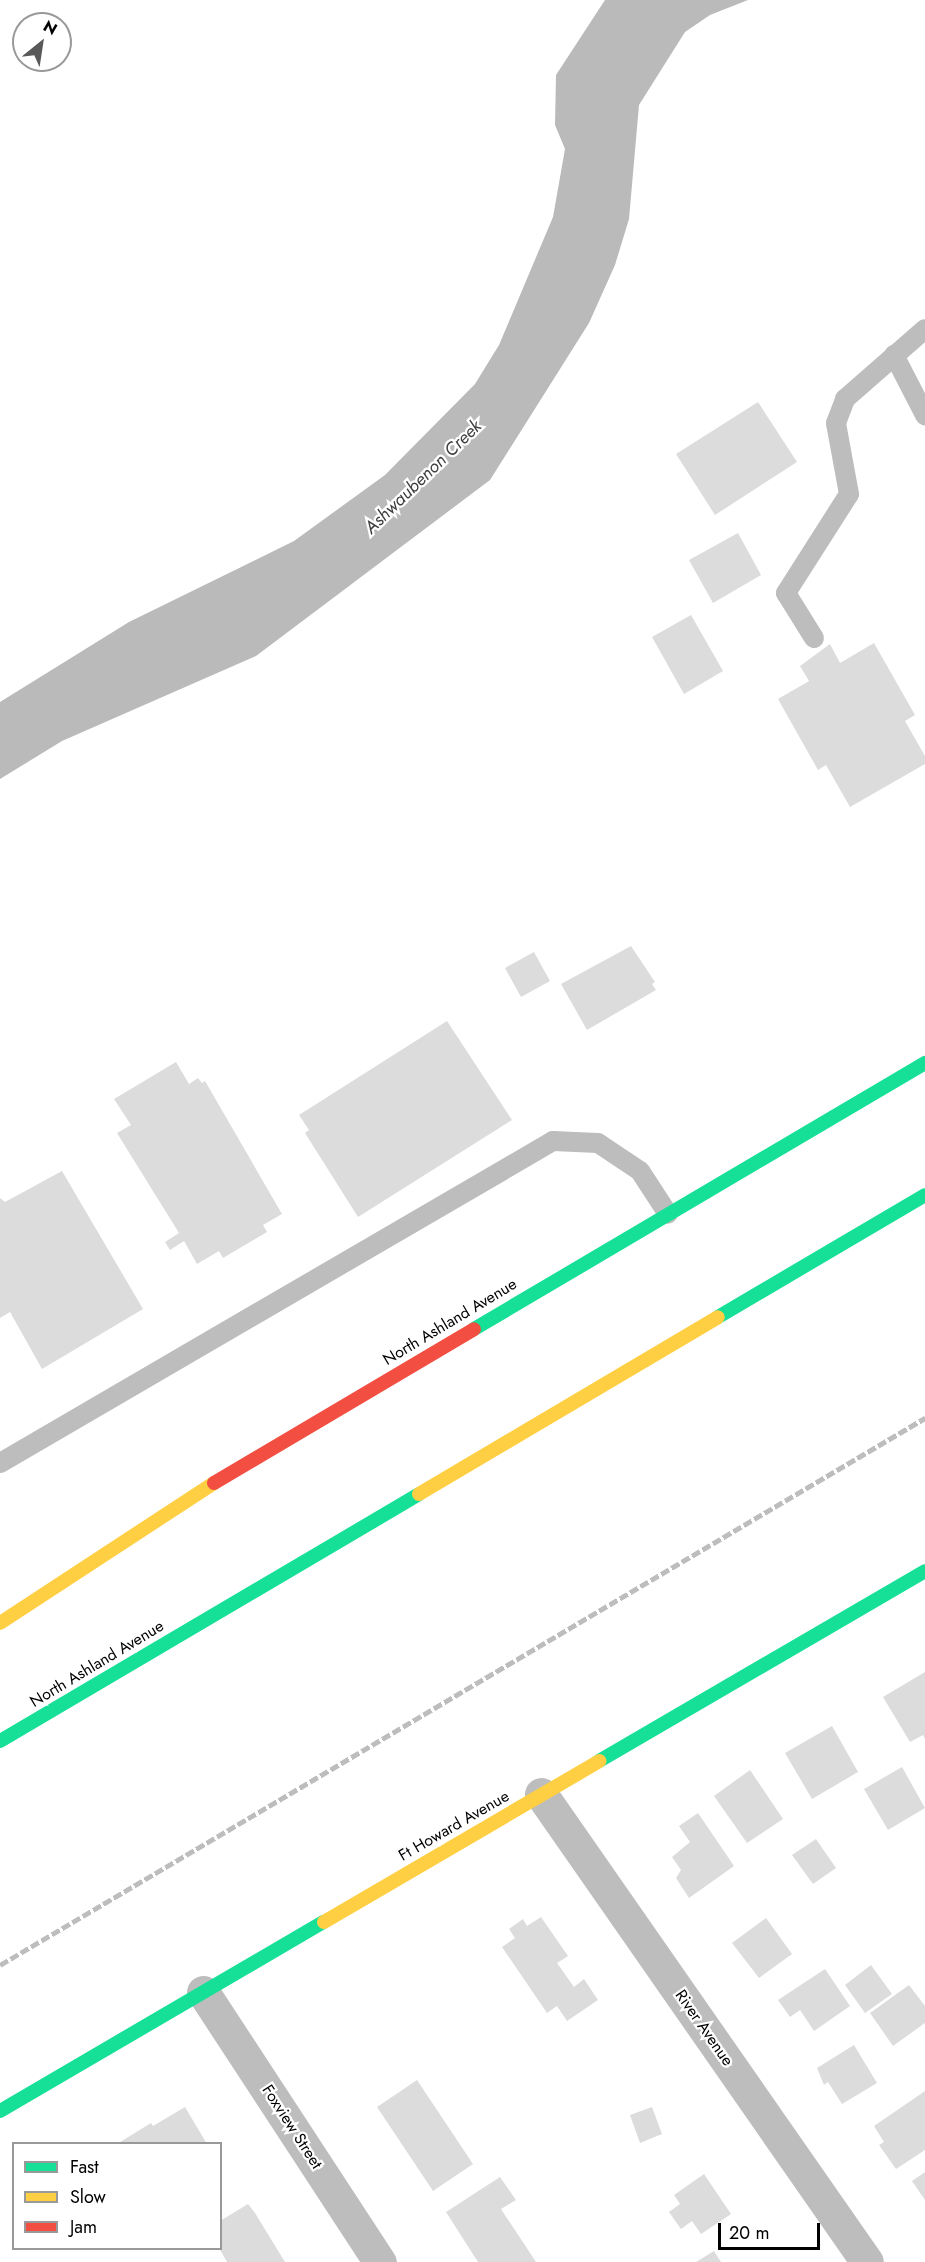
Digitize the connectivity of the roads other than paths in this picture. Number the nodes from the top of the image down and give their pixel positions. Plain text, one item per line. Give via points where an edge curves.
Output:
1 (925, 329) edge
2 (894, 355) junction
3 (925, 415) edge
4 (814, 638) dead end
5 (925, 1063) edge
6 (925, 1195) edge
7 (668, 1214) junction
8 (0, 1463) edge
9 (925, 1571) edge
10 (0, 1623) edge
11 (0, 1741) edge
12 (541, 1794) junction
13 (203, 1992) junction
14 (0, 2111) edge
15 (380, 2262) edge
16 (867, 2262) edge

1 - 2 lane
2 - 3 lane
2 - 4 lane via 845,399 836,423 849,494 786,593
5 - 7 main road, North Ashland Avenue
6 - 11 main road, North Ashland Avenue
7 - 8 lane via 640,1171 598,1143 553,1141
7 - 10 main road, North Ashland Avenue via 231,1472
9 - 12 main road, Ft Howard Avenue
12 - 13 main road, Ft Howard Avenue
12 - 16 street, River Avenue
13 - 14 main road, Ft Howard Avenue
13 - 15 street, Foxview Street

